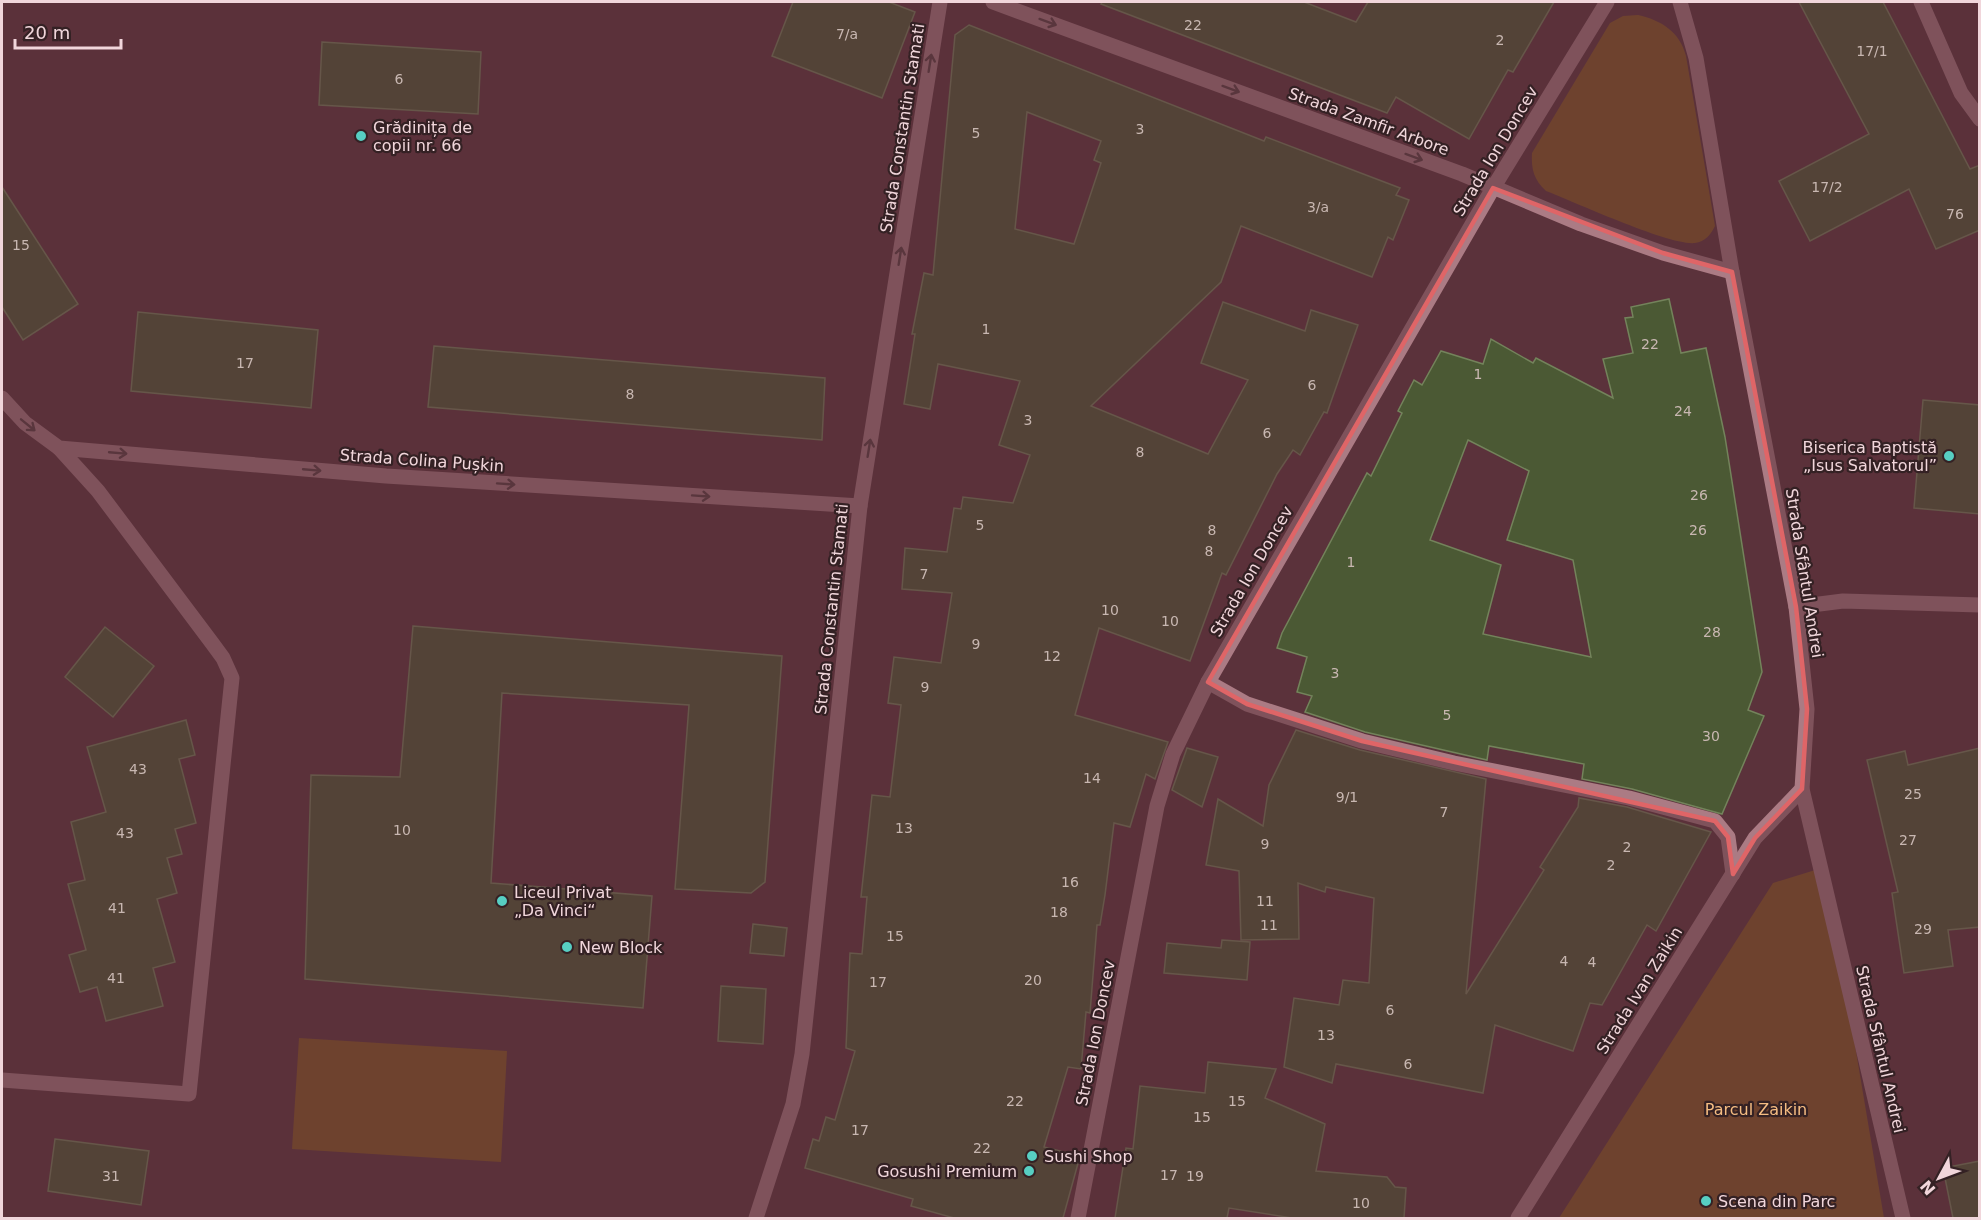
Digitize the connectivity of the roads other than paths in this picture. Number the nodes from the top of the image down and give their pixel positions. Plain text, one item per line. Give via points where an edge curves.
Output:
1 (940, 2) edge
2 (993, 2) edge
3 (1607, 2) edge
4 (1680, 2) edge
5 (1921, 2) edge
6 (1980, 119) edge
7 (1493, 188) junction
8 (1732, 272) junction
9 (2, 398) edge
10 (59, 448) junction
11 (860, 506) junction
12 (1980, 605) edge
13 (1796, 607) junction
14 (1208, 682) junction
15 (1802, 789) junction
16 (1732, 874) junction
17 (2, 1080) edge
18 (756, 1218) edge
19 (1078, 1218) edge
20 (1518, 1218) edge
21 (1903, 1218) edge

11 -> 1 street, Strada Constantin Stamati
2 -> 7 street, Strada Zamfir Arbore
3 - 7 street, Strada Ion Doncev
4 - 8 street, Strada Sfântul Andrei via 1696,58
5 - 6 street via 1960,93
7 - 8 street, Strada Zamfir Arbore via 1632,242
7 - 14 street, Strada Ion Doncev
8 - 13 street, Strada Sfântul Andrei
9 -> 10 street via 24,423
10 -> 11 street, Strada Colina Pușkin via 386,476
10 - 17 street via 98,491 223,658 232,678 189,1094
11 - 18 street, Strada Constantin Stamati via 802,1054 793,1104
12 - 13 street via 1844,601
13 - 15 street, Strada Sfântul Andrei via 1807,709
14 - 16 street via 1247,704 1362,741 1629,798 1715,821 1728,837
14 - 19 street, Strada Ion Doncev via 1173,754 1157,806
15 - 16 street, Strada Ivan Zaikin via 1755,838
15 - 21 street, Strada Sfântul Andrei
16 - 20 street, Strada Ivan Zaikin

